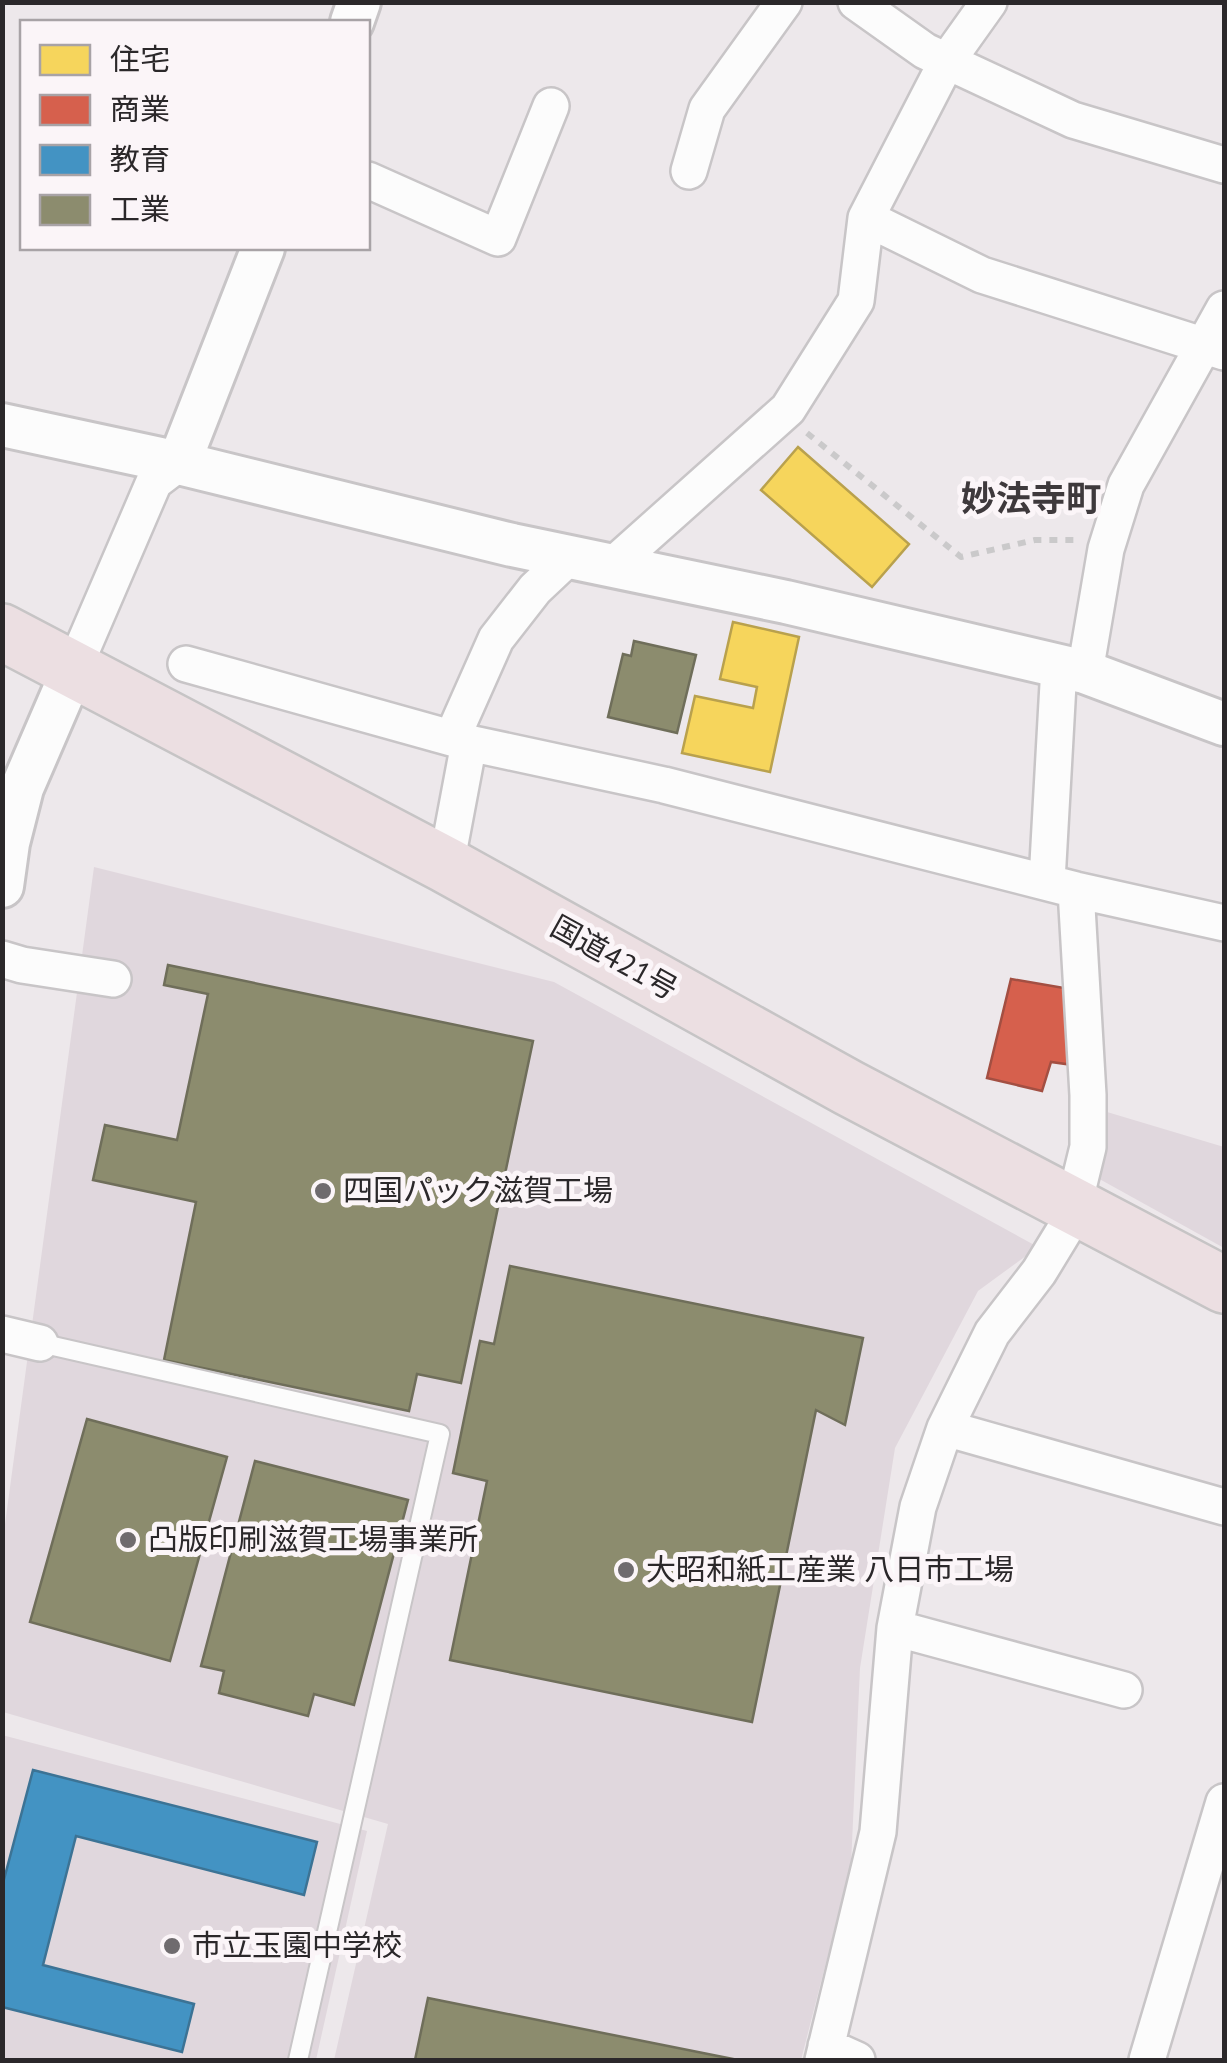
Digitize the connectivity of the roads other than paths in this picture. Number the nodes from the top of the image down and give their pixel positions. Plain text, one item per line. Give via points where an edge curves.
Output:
1 (784, 2) edge
2 (856, 2) edge
3 (988, 2) edge
4 (947, 61) junction
5 (551, 106) dead end
6 (1224, 165) edge
7 (689, 170) dead end
8 (370, 181) edge
9 (866, 218) junction
10 (263, 250) edge
11 (1224, 308) edge
12 (1214, 348) edge
13 (2, 425) edge
14 (179, 463) junction
15 (569, 557) junction
16 (612, 566) junction
17 (2, 632) edge
18 (186, 664) dead end
19 (1072, 669) junction
20 (73, 670) junction
21 (1224, 724) edge
22 (460, 740) junction
23 (446, 864) junction
24 (2, 886) edge
25 (1062, 886) junction
26 (1224, 923) edge
27 (2, 958) edge
28 (113, 979) dead end
29 (1078, 1208) junction
30 (1224, 1285) edge
31 (2, 1334) edge
32 (40, 1343) joint
33 (945, 1428) junction
34 (1224, 1507) edge
35 (896, 1628) junction
36 (1124, 1690) dead end
37 (1224, 1802) edge
38 (836, 2056) edge
39 (298, 2060) edge
40 (1147, 2060) edge

1 - 7 street via 707,109
2 - 4 street
3 - 4 street
4 - 6 street via 1073,120
4 - 9 street
5 - 8 street via 498,238
9 - 12 street via 982,276
9 - 16 street via 856,301 783,413
10 - 14 street
11 - 12 street
12 - 19 street via 1126,485
13 - 14 street
14 - 15 street
14 - 20 street via 154,482
15 - 16 street
15 - 22 street via 496,639
16 - 19 street
17 - 20 highway, 国道421号
18 - 22 street
19 - 21 street
19 - 25 street
20 - 23 highway, 国道421号
20 - 24 street via 22,788
22 - 23 street
22 - 25 street
23 - 29 highway, 国道421号
25 - 26 street
25 - 29 street via 1088,1095
27 - 28 street
29 - 30 highway, 国道421号
29 - 33 street via 992,1334
31 - 32 street
32 - 39 lane via 440,1434
33 - 34 street
33 - 35 street via 918,1507
35 - 36 street
35 - 38 street via 878,1832
37 - 40 street

